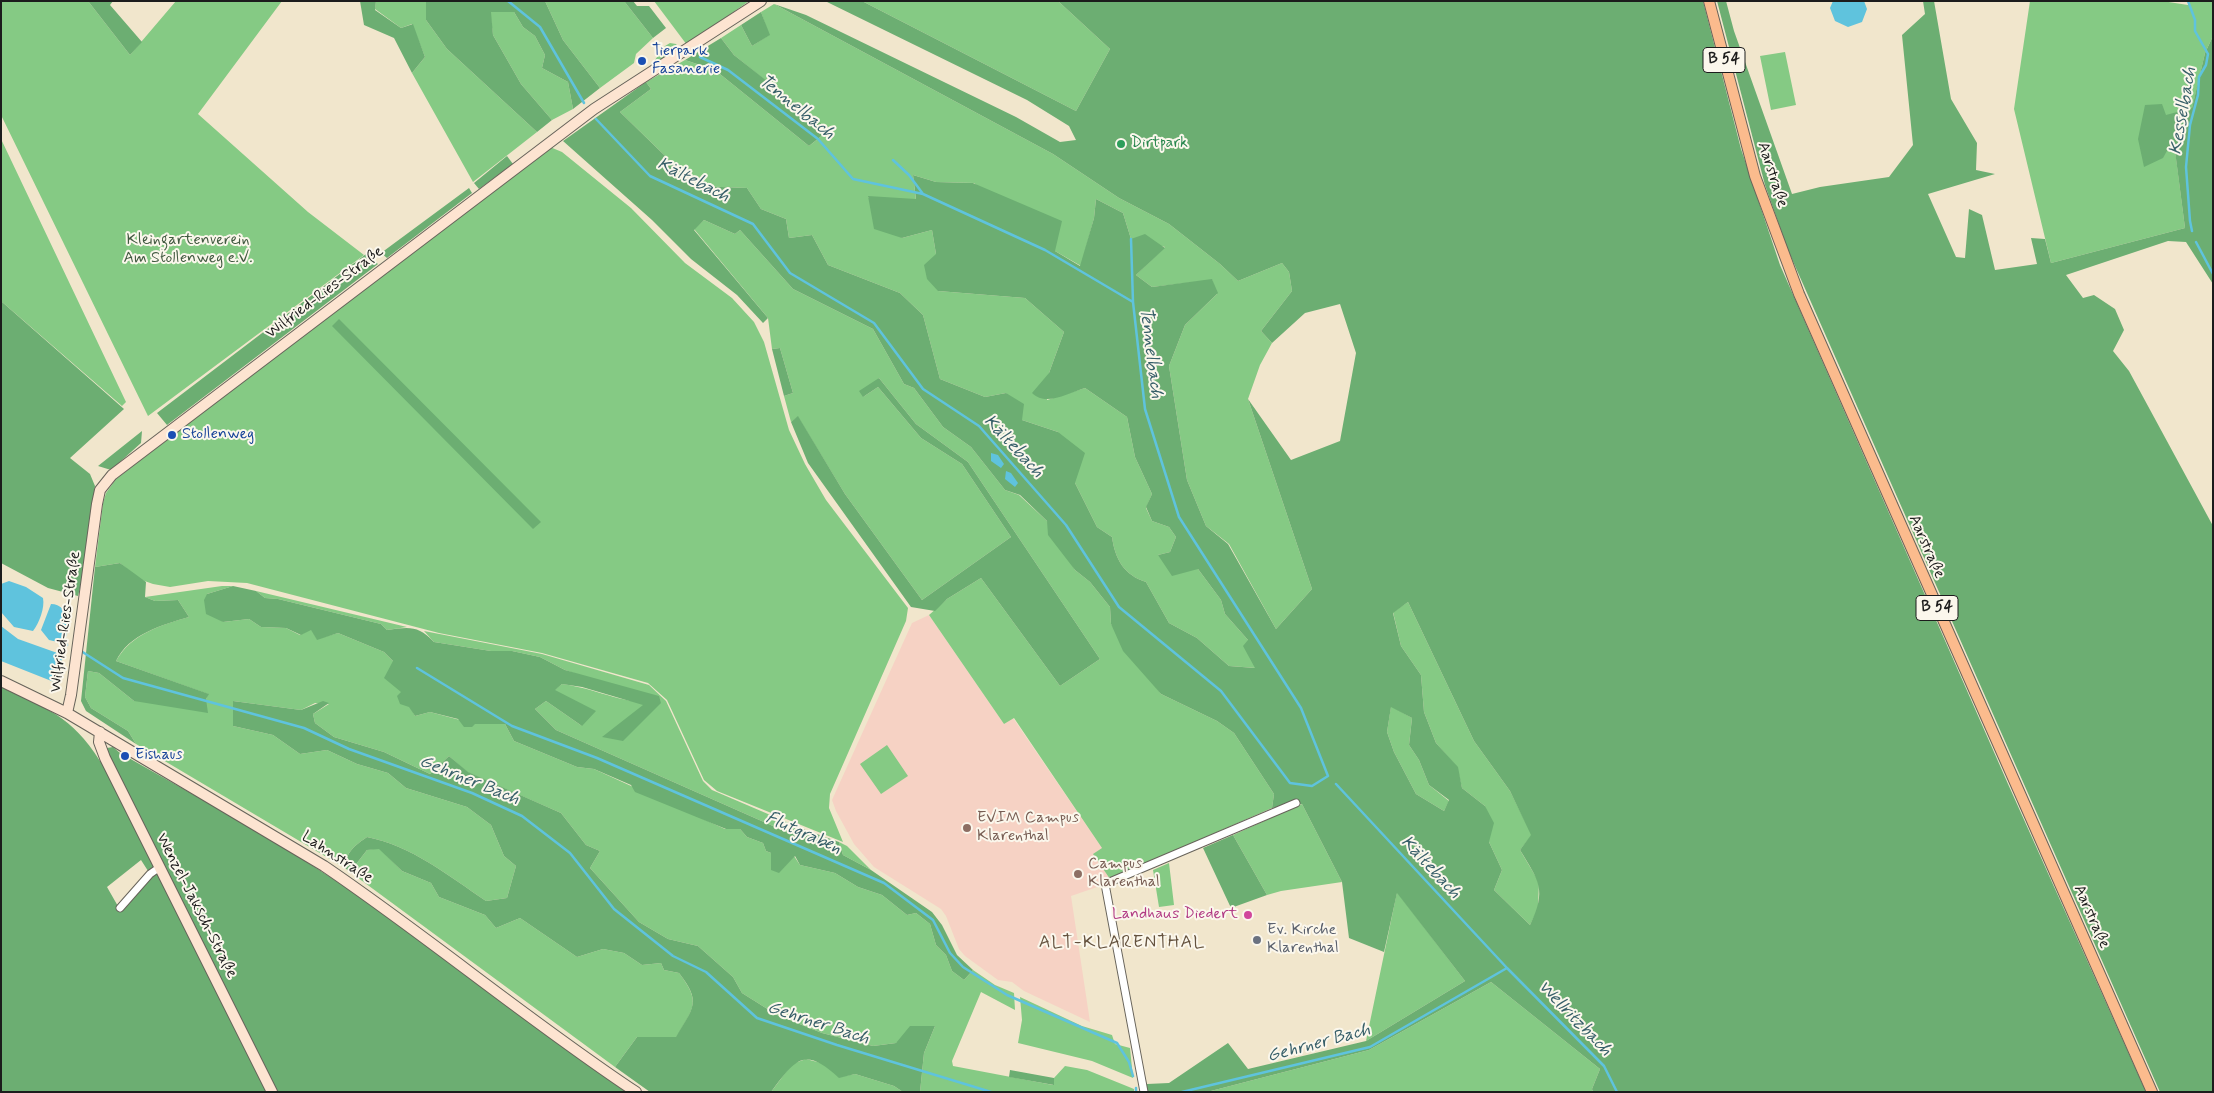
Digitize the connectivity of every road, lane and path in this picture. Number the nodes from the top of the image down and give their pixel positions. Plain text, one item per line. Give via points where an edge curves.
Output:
1 (761, 1) edge
2 (1709, 1) edge
3 (1, 681) edge
4 (66, 713) junction
5 (100, 732) junction
6 (1296, 803) dead end
7 (160, 867) junction
8 (120, 908) dead end
9 (272, 1092) edge
10 (636, 1092) edge
11 (1144, 1092) edge
12 (2152, 1092) edge

1 - 4 street, Wilfried-Ries-Straße via 594,109 112,475 100,490 97,504
2 - 12 main road, Aarstraße / B 54 via 1753,169 1799,294
3 - 4 street, Lahnstraße
4 - 5 street, Lahnstraße
5 - 7 street, Wenzel-Jaksch-Straße via 102,750
5 - 10 street, Lahnstraße via 324,866
6 - 11 street via 1105,884
7 - 8 street
7 - 9 street, Wenzel-Jaksch-Straße

